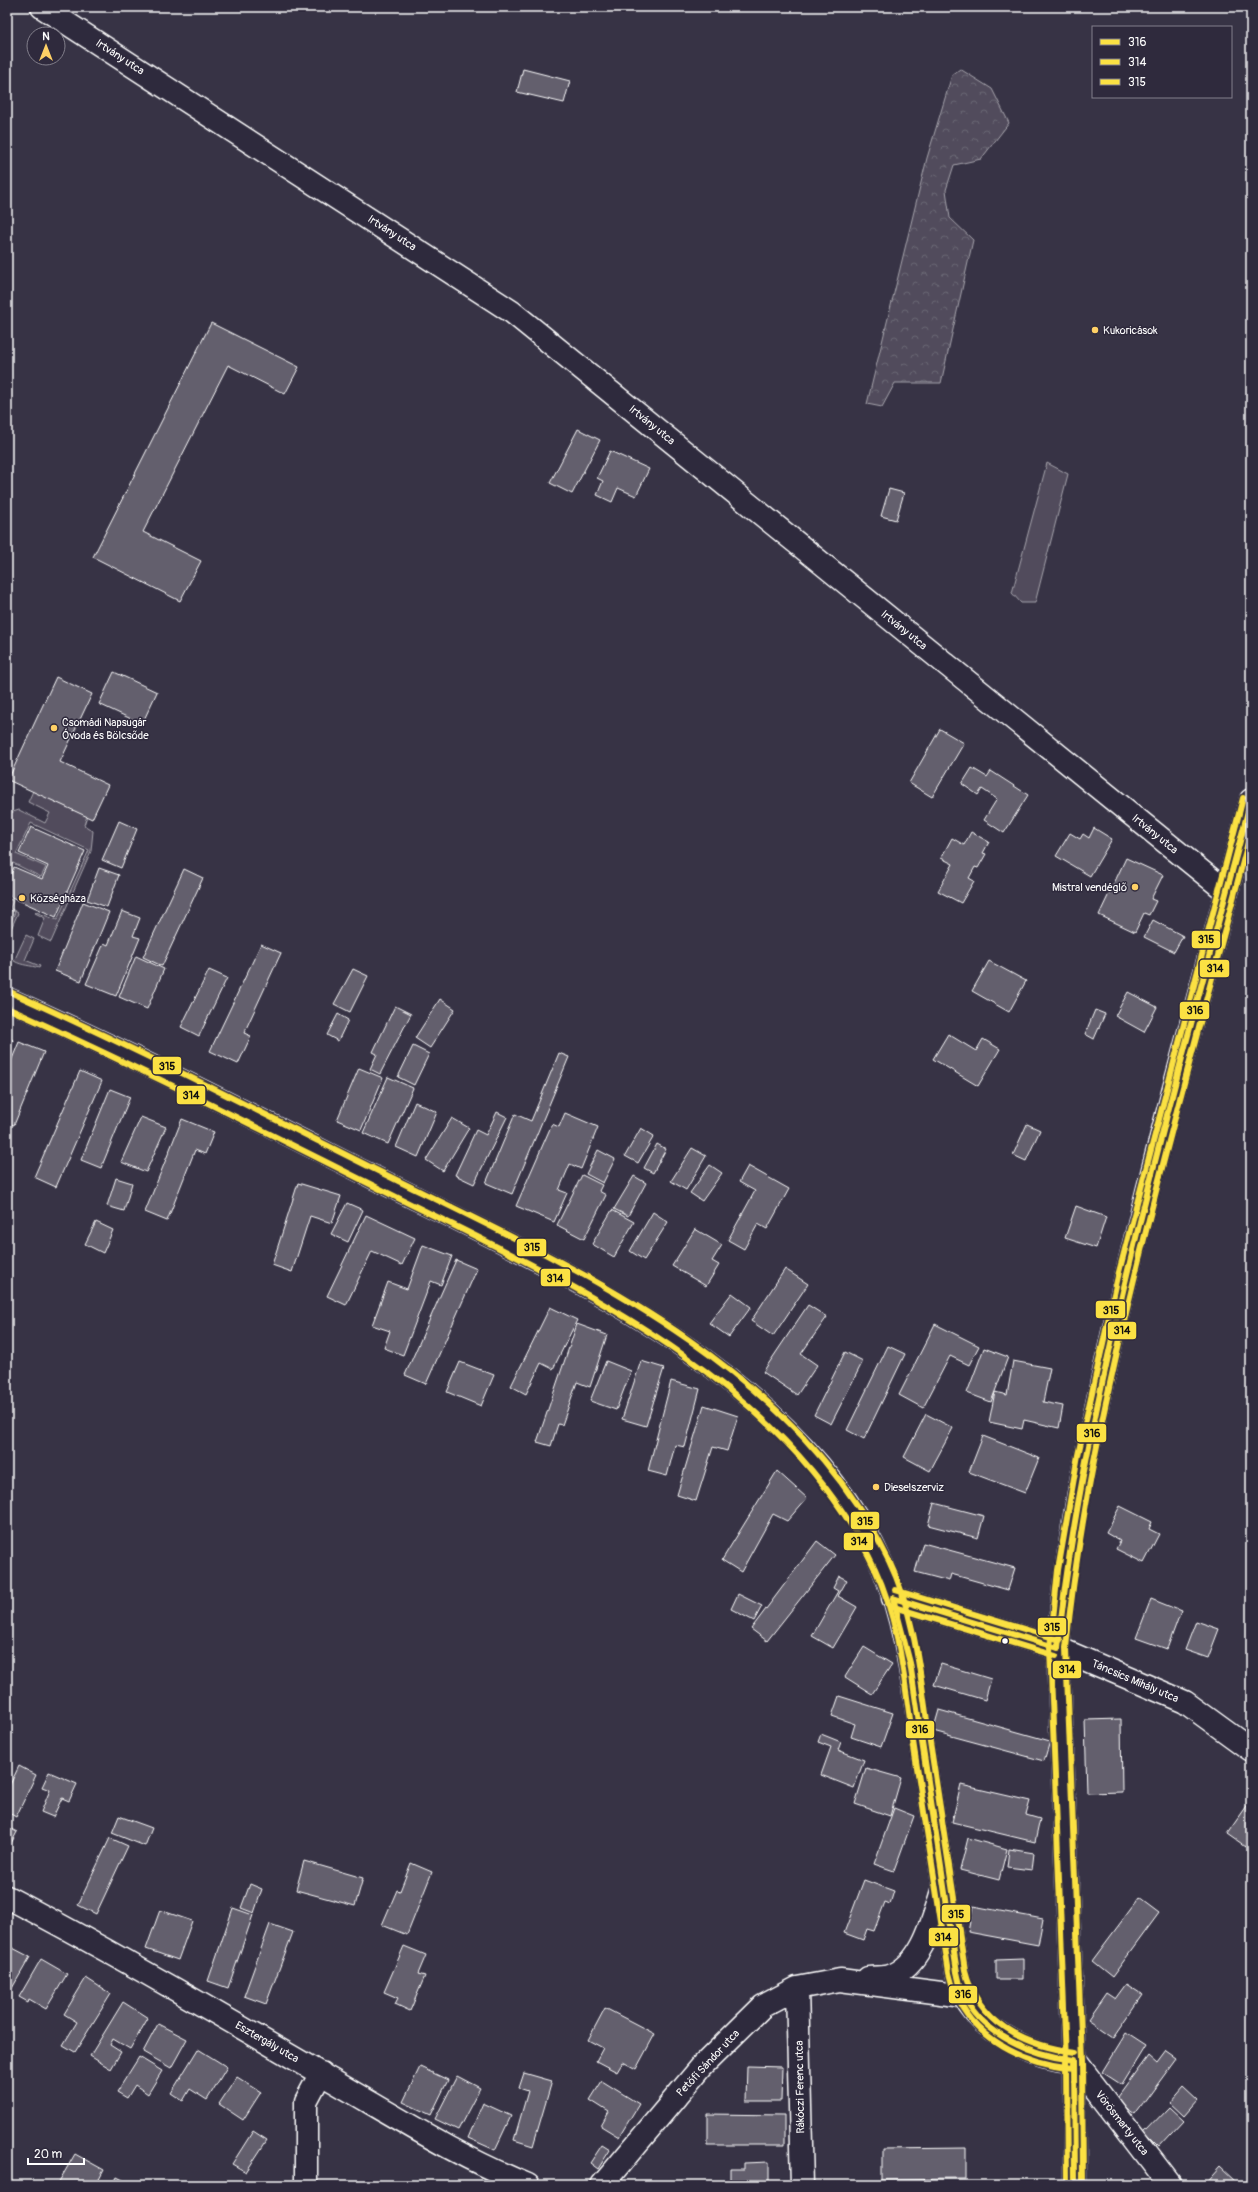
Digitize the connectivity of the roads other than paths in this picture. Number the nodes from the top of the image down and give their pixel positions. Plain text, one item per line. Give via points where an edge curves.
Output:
1 (42, 7) edge
2 (1251, 800) edge
3 (1227, 892) junction
4 (7, 999) edge
5 (893, 1598) junction
6 (1058, 1648) junction
7 (1251, 1750) edge
8 (944, 1886) junction
9 (7, 1897) edge
10 (840, 1980) junction
11 (797, 1988) junction
12 (964, 1996) junction
13 (1074, 2060) junction
14 (321, 2073) junction
15 (306, 2185) edge
16 (528, 2185) edge
17 (602, 2185) edge
18 (802, 2185) edge
19 (1075, 2185) edge
20 (1170, 2185) edge

1 - 3 street, Irtvány utca via 512,312
2 - 3 street
3 - 6 street via 1133,1246 1080,1479 1062,1591
4 - 5 street via 258,1119 552,1267 616,1302 690,1352 762,1406 811,1455 854,1511 882,1566
5 - 6 street, Táncsics Mihály utca
5 - 8 street via 910,1663
6 - 7 street, Táncsics Mihály utca via 1185,1702
6 - 13 street
8 - 10 street, Petőfi Sándor utca via 929,1931 913,1960 890,1976
8 - 12 street via 957,1972
9 - 14 street, Esztergály utca via 102,1947
10 - 11 street, Petőfi Sándor utca
10 - 12 street, Petőfi Sándor utca
11 - 17 street, Petőfi Sándor utca via 763,2006 702,2066
11 - 18 street, Rákóczi Ferenc utca
12 - 13 street via 978,2015 999,2034 1035,2052 1056,2059
13 - 19 street
13 - 20 street, Vörösmarty utca
14 - 15 street via 306,2101
14 - 16 street, Esztergály utca via 444,2145

